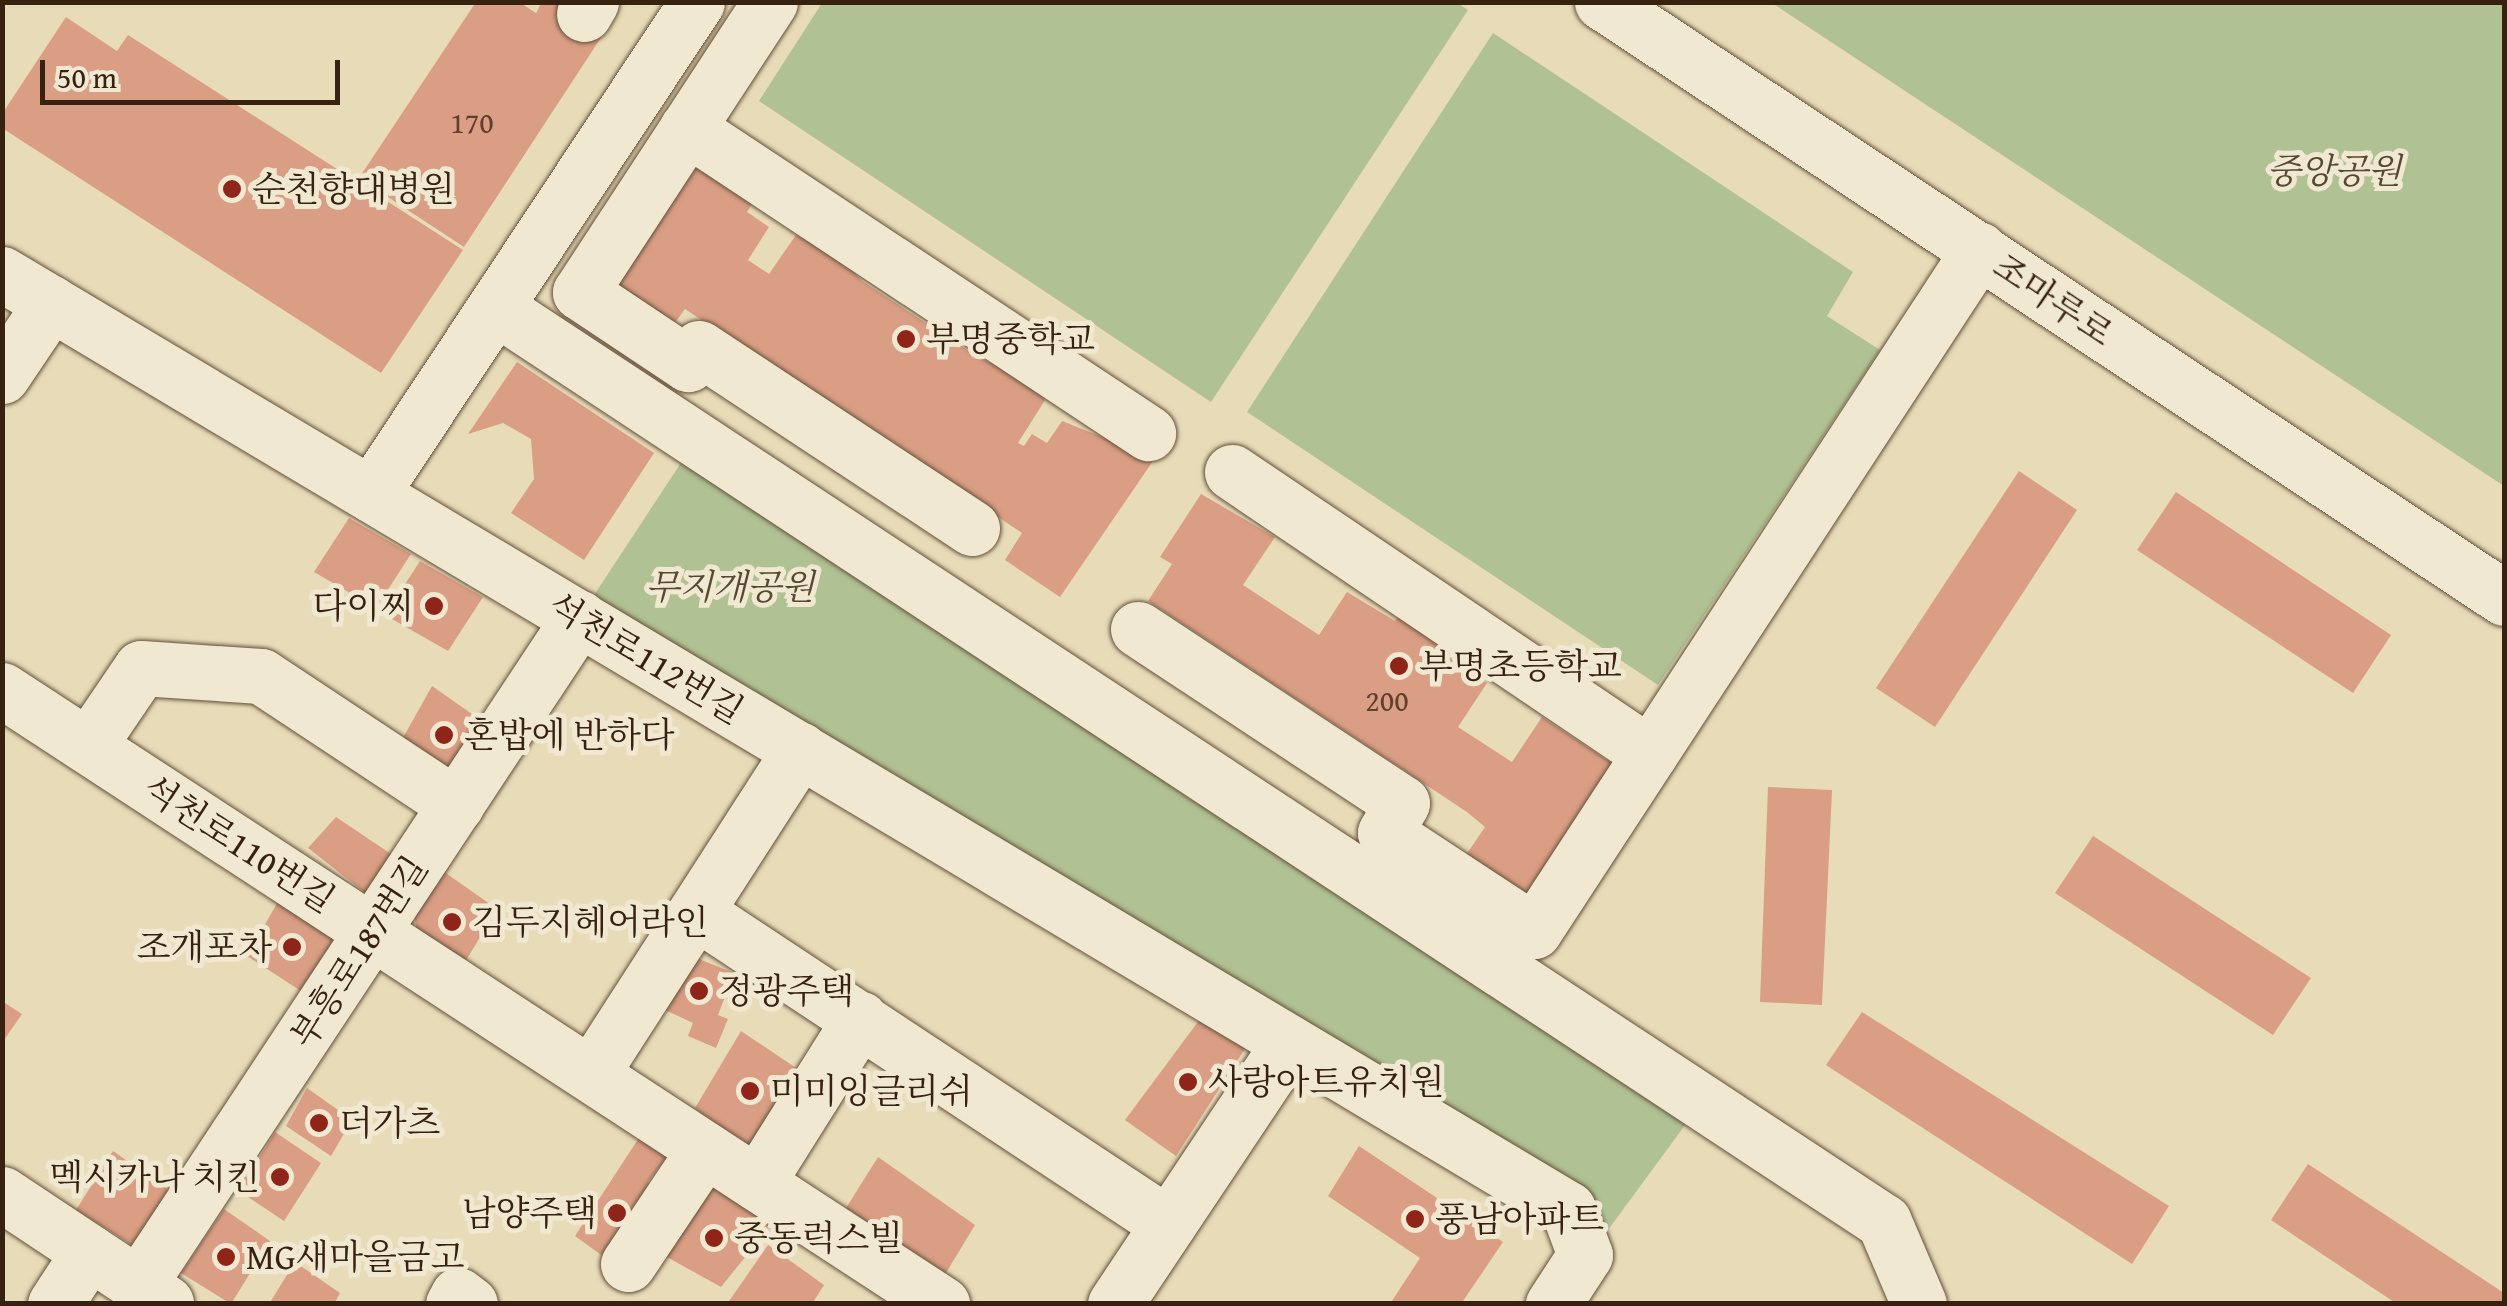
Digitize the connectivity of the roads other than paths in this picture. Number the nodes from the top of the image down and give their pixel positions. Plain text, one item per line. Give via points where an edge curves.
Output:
1 (697, 2) edge
2 (770, 2) edge
3 (1602, 2) edge
4 (687, 128) junction
5 (1978, 250) junction
6 (2, 274) edge
7 (52, 303) junction
8 (495, 307) junction
9 (2, 376) edge
10 (1148, 433) dead end
11 (1232, 472) dead end
12 (371, 494) junction
13 (972, 528) dead end
14 (2504, 598) edge
15 (579, 618) junction
16 (1138, 629) dead end
17 (2, 690) edge
18 (88, 746) junction
19 (800, 750) junction
20 (1650, 754) junction
21 (456, 805) junction
22 (696, 912) junction
23 (373, 932) junction
24 (860, 1019) junction
25 (1289, 1043) junction
26 (591, 1074) junction
27 (705, 1148) junction
28 (757, 1182) junction
29 (2, 1194) edge
30 (1168, 1224) junction
31 (89, 1252) junction
32 (628, 1264) dead end
33 (152, 1294) edge
34 (55, 1304) edge
35 (453, 1304) edge
36 (470, 1304) edge
37 (942, 1304) edge
38 (1115, 1304) edge
39 (1553, 1304) edge
40 (1919, 1304) edge

1 - 8 street
2 - 4 street
3 - 5 street, 조마루로
4 - 10 street
4 - 13 street via 580,292 688,364 699,348
5 - 14 street, 조마루로
5 - 20 street
6 - 7 street, 석천로112번길
7 - 9 street
7 - 12 street, 석천로112번길
8 - 12 street
8 - 40 street via 1884,1222
11 - 20 street
12 - 15 street, 석천로112번길
15 - 19 street, 석천로112번길
15 - 21 street, 부흥로187번길
16 - 20 street via 1402,803 1384,834 1534,931
17 - 18 street, 석천로110번길
18 - 21 street via 142,668 261,676
18 - 23 street, 석천로110번길
19 - 22 street
19 - 25 street, 석천로112번길
21 - 23 street, 부흥로187번길
22 - 24 street
22 - 26 street
23 - 26 street, 석천로110번길
23 - 33 street, 부흥로187번길
24 - 28 street
24 - 30 street
25 - 30 street
25 - 39 street, 석천로112번길 via 1568,1209 1585,1255
26 - 27 street, 석천로110번길
27 - 28 street, 석천로110번길
27 - 32 street
28 - 37 street, 석천로110번길
29 - 31 street
30 - 38 street
31 - 33 street
31 - 34 street
35 - 36 street via 458,1296

